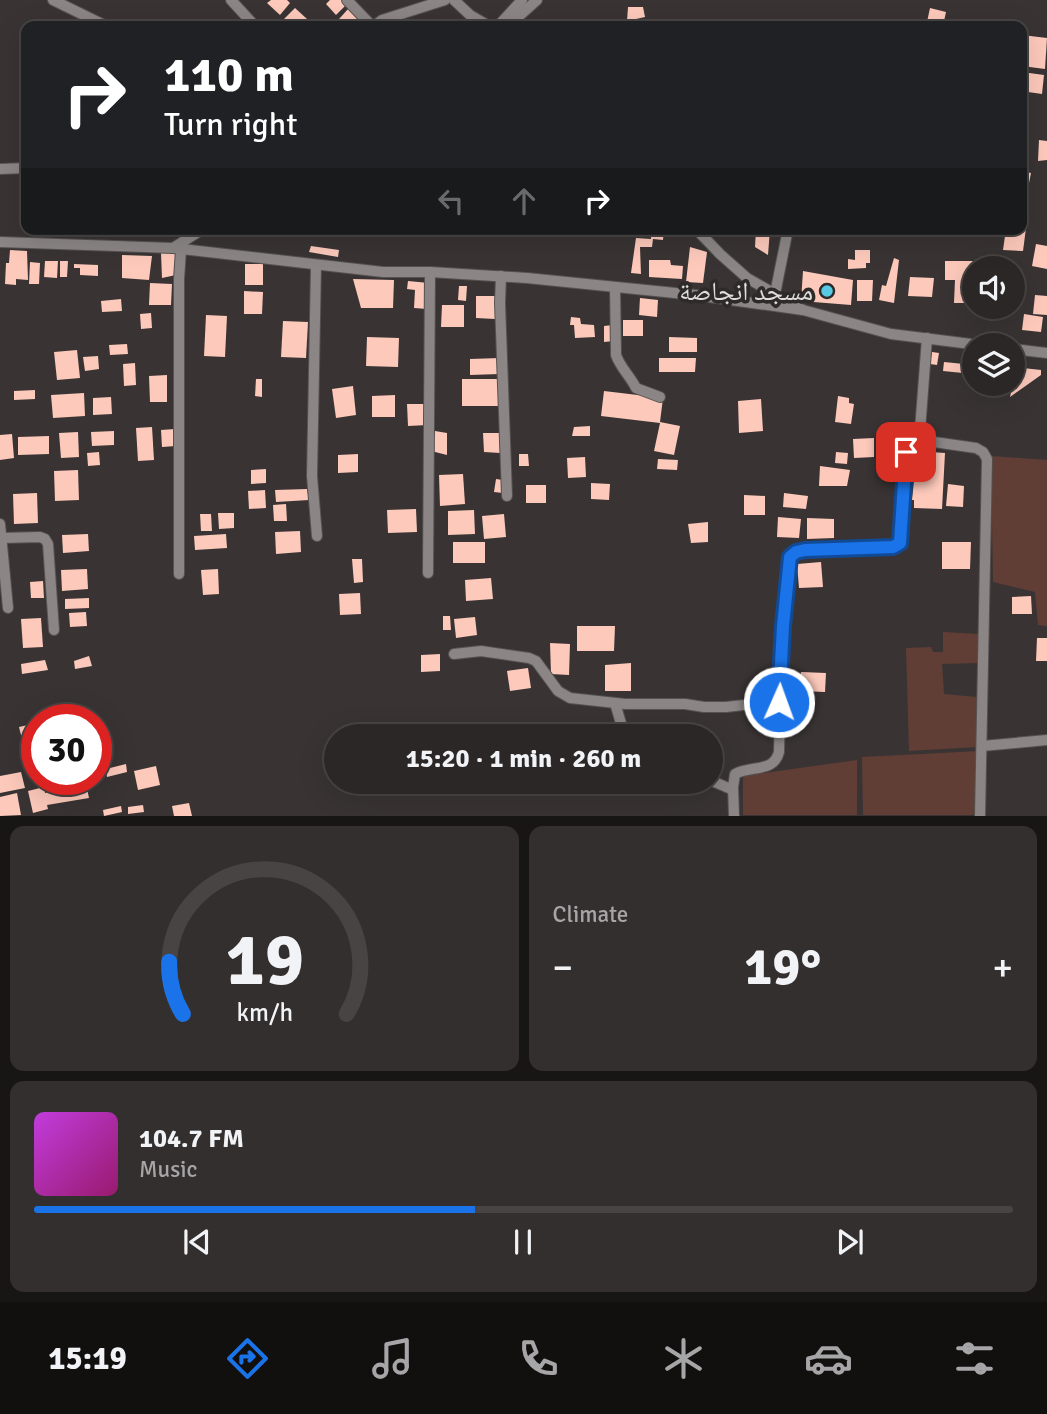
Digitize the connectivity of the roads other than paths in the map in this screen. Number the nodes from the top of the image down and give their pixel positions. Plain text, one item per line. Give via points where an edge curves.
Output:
1 (54, 0) edge
2 (231, 0) edge
3 (347, 0) edge
4 (445, 0) edge
5 (454, 0) edge
6 (522, 0) edge
7 (537, 0) edge
8 (470, 15) junction
9 (96, 21) edge
10 (250, 21) edge
11 (368, 21) edge
12 (380, 21) edge
13 (474, 21) edge
14 (480, 21) edge
15 (503, 21) edge
16 (514, 21) edge
17 (21, 168) edge
18 (0, 169) edge
19 (702, 235) edge
20 (787, 235) edge
21 (191, 236) edge
22 (0, 242) edge
23 (177, 249) junction
24 (316, 265) junction
25 (430, 272) junction
26 (501, 276) junction
27 (615, 287) junction
28 (775, 295) junction
29 (803, 310) junction
30 (927, 338) junction
31 (962, 343) edge
32 (1025, 350) edge
33 (1047, 353) edge
34 (660, 397) dead end
35 (913, 439) junction
36 (507, 496) dead end
37 (0, 524) edge
38 (317, 536) dead end
39 (1, 538) edge
40 (429, 573) dead end
41 (179, 574) dead end
42 (8, 608) dead end
43 (54, 630) dead end
44 (454, 654) dead end
45 (779, 702) junction
46 (615, 703) junction
47 (621, 724) edge
48 (1047, 740) edge
49 (982, 746) junction
50 (723, 786) edge
51 (733, 790) junction
52 (734, 816) edge
53 (980, 816) edge

1 - 9 street
2 - 10 street
3 - 11 street
4 - 12 street
5 - 8 street
6 - 15 street
7 - 16 street
8 - 13 street
8 - 14 street
17 - 18 street
19 - 28 street via 747,278
20 - 28 street
21 - 23 street
22 - 23 street
23 - 24 street
23 - 41 street
24 - 25 street
24 - 38 street via 312,468
25 - 26 street
25 - 40 street
26 - 27 street
26 - 36 street
27 - 29 street
27 - 34 street via 618,362 636,388
28 - 29 street
29 - 30 street via 891,334
30 - 31 street
30 - 35 street via 920,430
32 - 33 street
35 - 45 street via 906,452 900,543 805,550 790,557
35 - 49 street via 976,448 987,459
37 - 39 street
39 - 42 street
39 - 43 street via 40,537 48,544
44 - 46 street via 481,651 530,658 564,696
45 - 46 street via 726,707
45 - 51 street via 778,760 735,774
46 - 47 street
48 - 49 street
49 - 53 street
50 - 51 street
51 - 52 street

